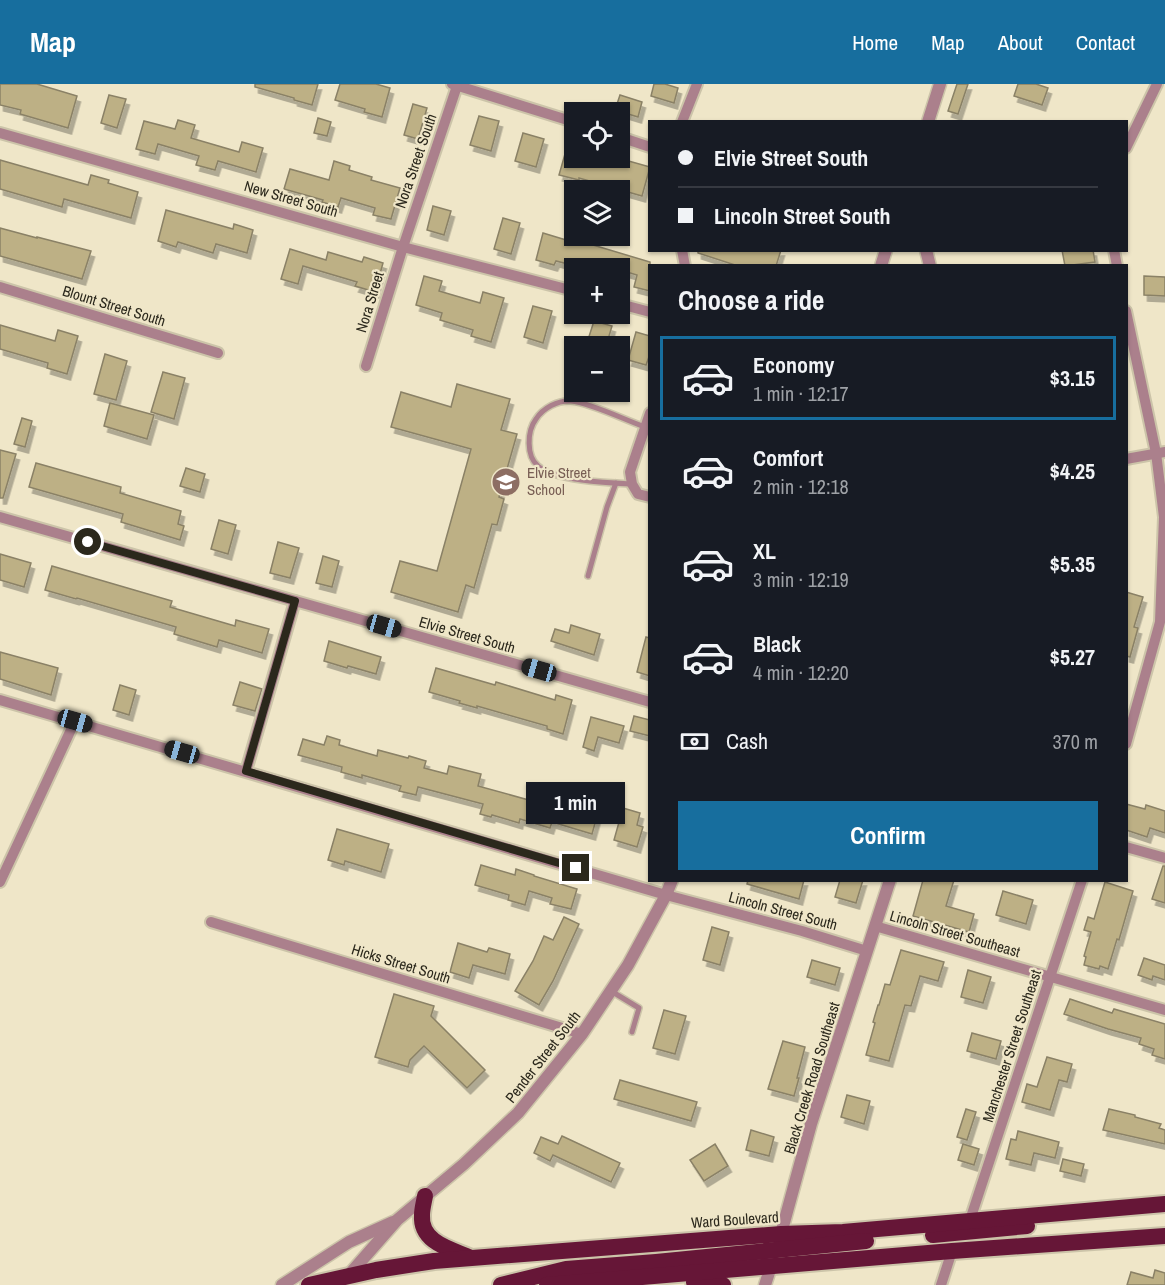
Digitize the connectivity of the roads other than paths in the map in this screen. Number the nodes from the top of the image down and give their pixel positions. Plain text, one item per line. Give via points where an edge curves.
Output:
1 (697, 84) edge
2 (940, 84) edge
3 (454, 85) edge
4 (1159, 86) edge
5 (564, 119) edge
6 (683, 120) edge
7 (929, 120) edge
8 (0, 132) edge
9 (630, 140) edge
10 (1128, 144) edge
11 (648, 146) edge
12 (403, 247) junction
13 (0, 287) edge
14 (564, 288) edge
15 (630, 307) edge
16 (648, 311) edge
17 (1128, 319) edge
18 (218, 353) dead end
19 (366, 366) dead end
20 (648, 418) edge
21 (645, 427) junction
22 (1161, 453) edge
23 (1128, 459) edge
24 (616, 483) junction
25 (632, 484) junction
26 (648, 496) edge
27 (0, 516) edge
28 (588, 576) dead end
29 (295, 601) junction
30 (0, 699) edge
31 (648, 701) edge
32 (75, 721) junction
33 (1128, 737) edge
34 (246, 771) junction
35 (1128, 848) edge
36 (1165, 858) edge
37 (0, 882) edge
38 (671, 882) edge
39 (889, 882) edge
40 (1081, 882) edge
41 (666, 895) junction
42 (211, 922) dead end
43 (875, 926) junction
44 (867, 951) junction
45 (1051, 977) junction
46 (611, 992) junction
47 (1165, 1010) edge
48 (632, 1032) dead end
49 (582, 1034) junction
50 (425, 1196) junction
51 (1165, 1204) edge
52 (1082, 1211) junction
53 (396, 1220) junction
54 (970, 1220) junction
55 (1165, 1236) edge
56 (779, 1241) junction
57 (952, 1251) junction
58 (473, 1258) junction
59 (771, 1267) junction
60 (652, 1279) edge
61 (344, 1281) edge
62 (590, 1283) edge
63 (282, 1285) edge
64 (309, 1285) edge
65 (501, 1285) edge
66 (547, 1285) edge
67 (723, 1285) edge
68 (765, 1285) edge
69 (941, 1285) edge

1 - 6 street
2 - 7 street
3 - 5 street
3 - 12 street, Nora Street South
4 - 10 street
8 - 12 street, New Street South
9 - 11 street
12 - 14 street, New Street South
12 - 19 street, Nora Street
13 - 18 street, Blount Street South
15 - 16 street
17 - 22 street
20 - 21 street
21 - 24 lane via 570,401 559,402 535,420 529,444 530,456 537,465 549,473
21 - 25 street via 630,472
22 - 23 street
22 - 33 street via 1164,517 1160,622
24 - 25 lane
24 - 28 lane
25 - 26 street via 638,494
27 - 29 street, Elvie Street South
29 - 31 street, Elvie Street South
29 - 34 street
30 - 32 street, Lincoln Street South
32 - 34 street, Lincoln Street South
32 - 37 street
34 - 41 street, Lincoln Street South
35 - 36 street
38 - 41 street, Pender Street South
39 - 43 street, Black Creek Road Southeast
40 - 45 street, Manchester Street Southeast
41 - 44 street, Lincoln Street South
41 - 46 street, Pender Street South
42 - 49 street, Hicks Street South
43 - 44 street, Black Creek Road Southeast
43 - 45 street, Lincoln Street Southeast
44 - 56 street, Black Creek Road Southeast via 811,1124
45 - 47 street, Lincoln Street Southeast
45 - 54 street, Manchester Street Southeast
46 - 48 lane via 639,1008
46 - 49 street, Pender Street South
49 - 50 street, Pender Street South via 518,1113
50 - 53 street, Pender Street South
50 - 58 highway via 422,1218 429,1238
51 - 52 highway, Ward Boulevard
52 - 54 highway, Ward Boulevard
52 - 56 highway via 1022,1228 820,1246
53 - 61 street, Pender Street South
53 - 63 street, Pender Street South via 349,1242
54 - 56 highway, Ward Boulevard
55 - 57 highway
56 - 58 highway, Ward Boulevard
56 - 59 street, Black Creek Road Southeast
56 - 65 highway via 656,1262 566,1269
57 - 59 highway
57 - 69 street
58 - 61 highway, Ward Boulevard via 376,1270
59 - 60 highway
59 - 68 street, Black Creek Road Southeast
60 - 62 highway
60 - 67 highway
61 - 64 highway, Ward Boulevard
62 - 66 highway

